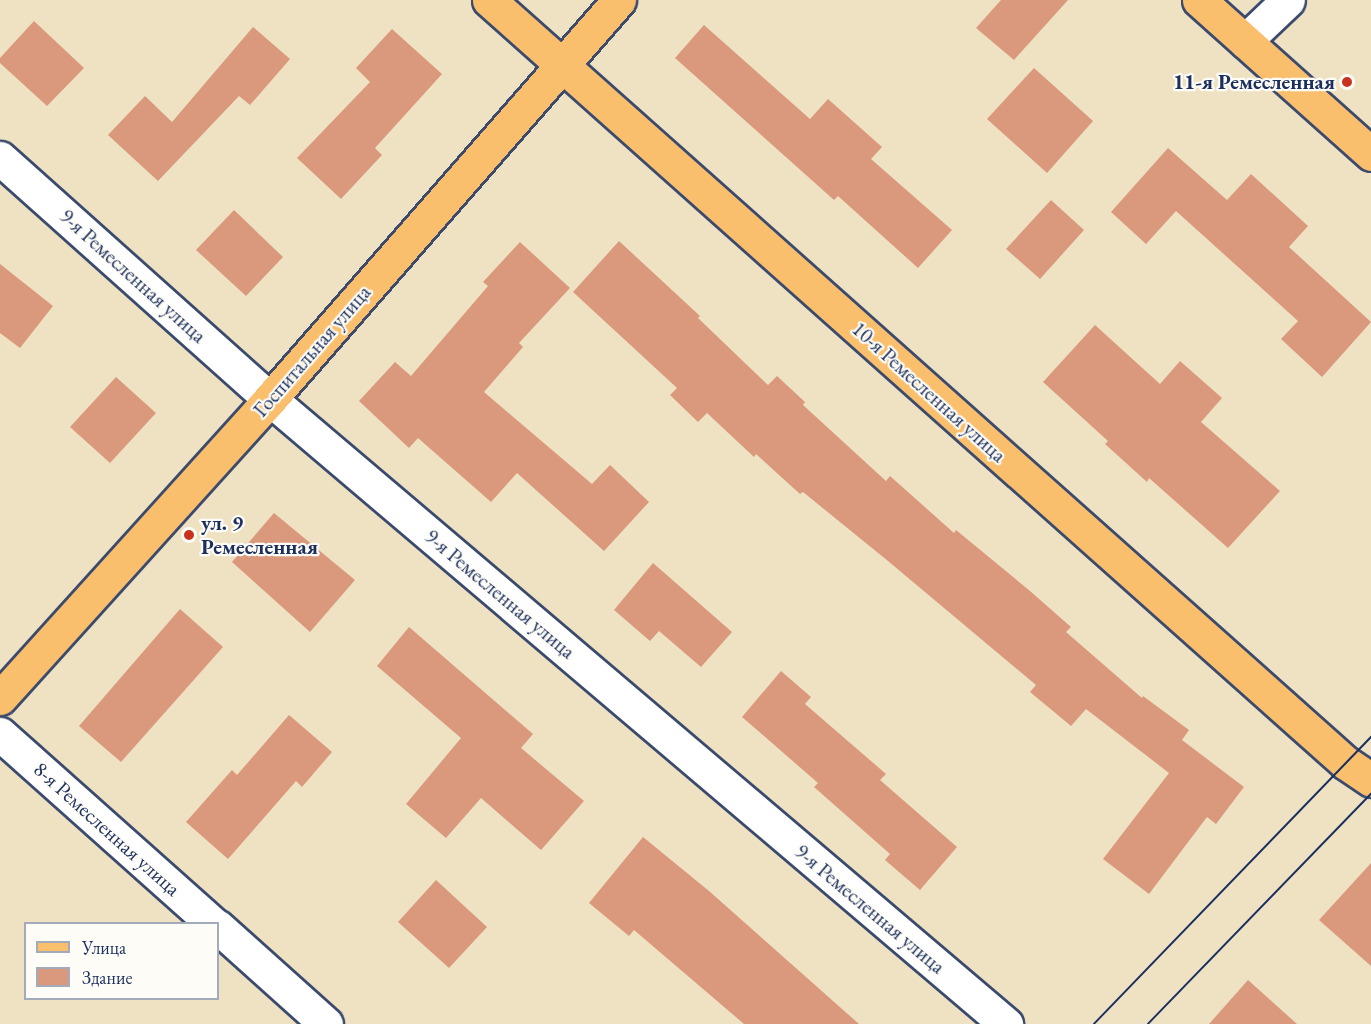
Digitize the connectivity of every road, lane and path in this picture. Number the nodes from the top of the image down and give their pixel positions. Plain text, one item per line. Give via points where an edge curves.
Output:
1 (489, 0) edge
2 (619, 0) edge
3 (1199, 0) edge
4 (1288, 0) edge
5 (1245, 41) junction
6 (561, 64) junction
7 (1371, 154) edge
8 (0, 158) edge
9 (270, 399) junction
10 (0, 698) edge
11 (0, 734) edge
12 (1371, 780) edge
13 (211, 922) edge
14 (219, 928) edge
15 (326, 1024) edge
16 (1006, 1024) edge

1 - 6 main road, 10-я Ремесленная улица
2 - 6 main road, Госпитальная улица
3 - 5 main road
4 - 5 street
5 - 7 main road
6 - 9 main road, Госпитальная улица
6 - 12 main road, 10-я Ремесленная улица via 1337,755
8 - 9 street, 9-я Ремесленная улица
9 - 10 main road, Госпитальная улица
9 - 16 street, 9-я Ремесленная улица
11 - 13 street, 8-я Ремесленная улица
14 - 15 street

